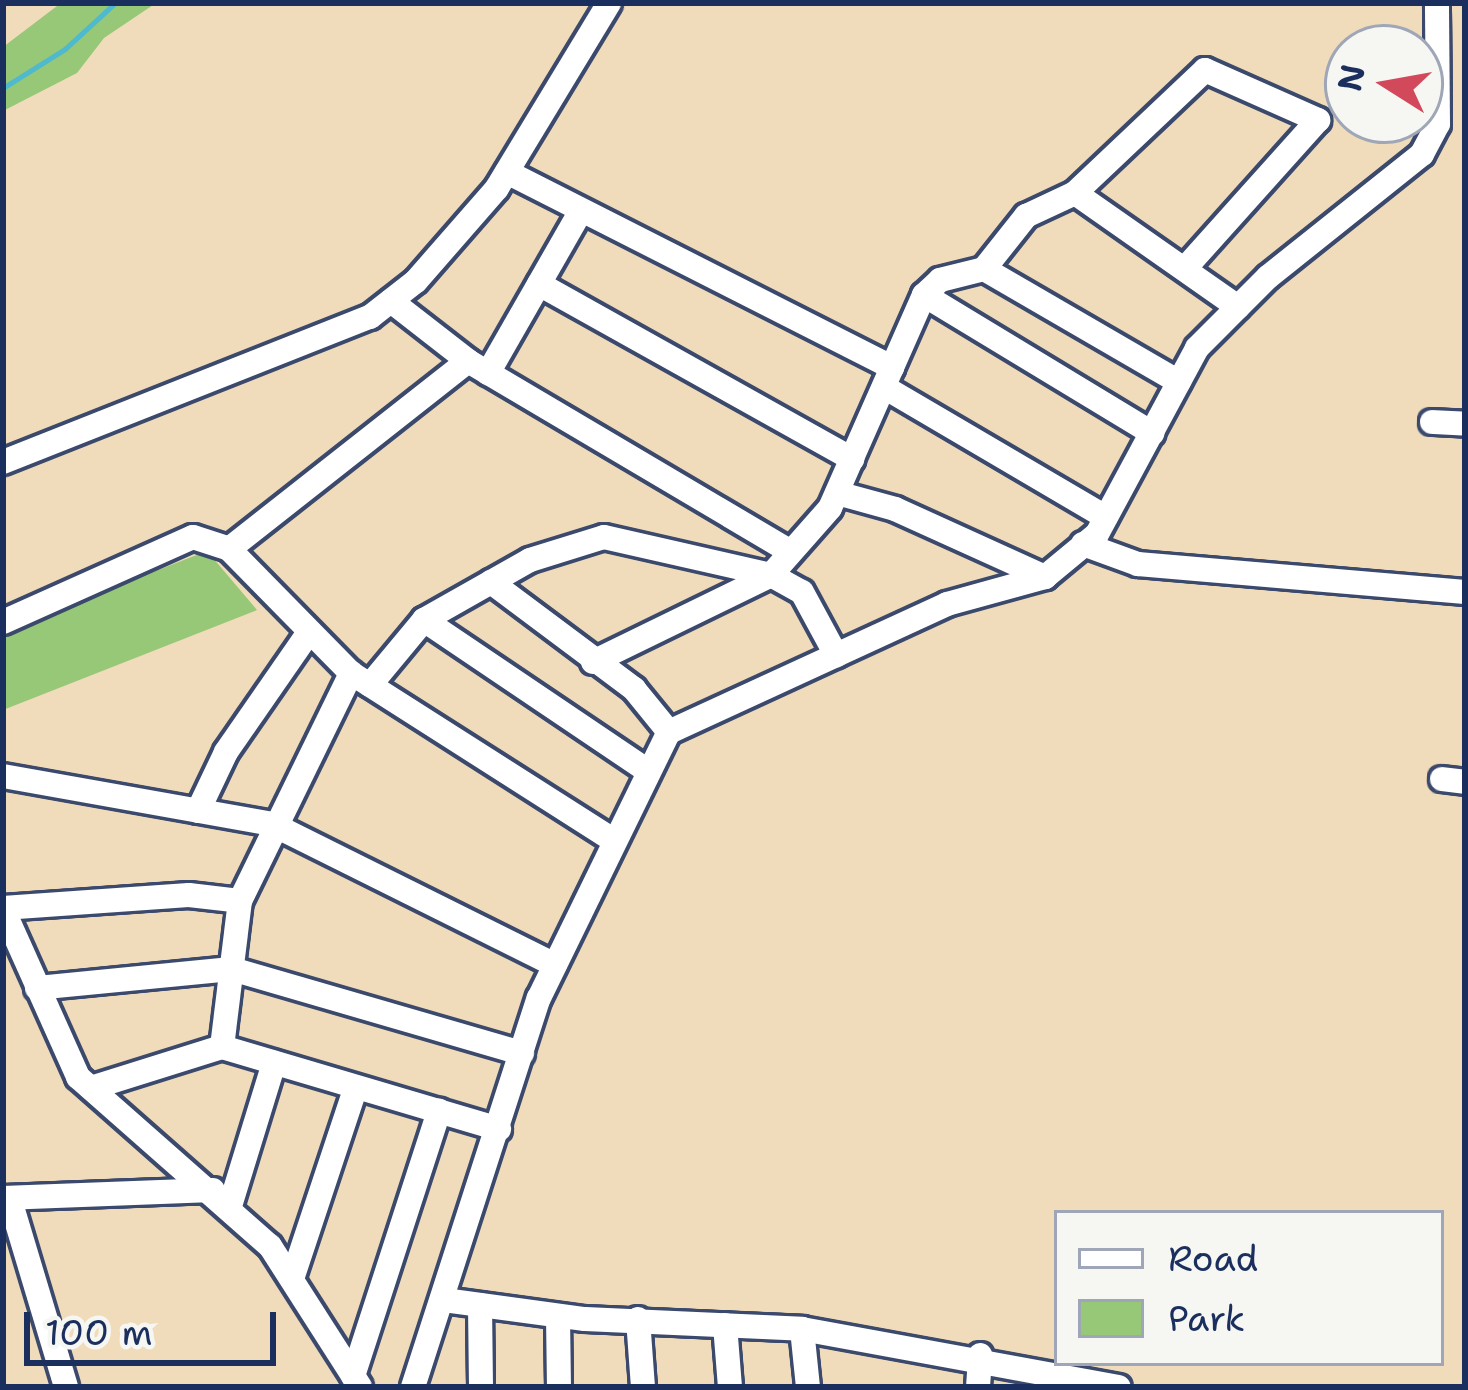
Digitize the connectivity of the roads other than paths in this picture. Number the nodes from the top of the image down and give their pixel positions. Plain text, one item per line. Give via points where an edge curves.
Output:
1 (1437, 3) edge
2 (603, 5) edge
3 (507, 172) junction
4 (1075, 193) junction
5 (579, 214) junction
6 (1188, 265) junction
7 (984, 269) junction
8 (539, 284) junction
9 (924, 295) junction
10 (391, 301) junction
11 (1238, 307) junction
12 (478, 367) junction
13 (888, 377) junction
14 (1179, 382) junction
15 (1432, 422) dead end
16 (1465, 424) edge
17 (1152, 433) junction
18 (852, 459) junction
19 (3, 461) edge
20 (837, 493) junction
21 (1106, 517) junction
22 (1083, 544) junction
23 (229, 549) junction
24 (788, 550) junction
25 (771, 574) junction
26 (1045, 577) junction
27 (491, 582) junction
28 (1465, 592) edge
29 (424, 620) junction
30 (3, 622) edge
31 (309, 632) junction
32 (836, 655) junction
33 (593, 662) junction
34 (360, 679) junction
35 (669, 732) junction
36 (648, 771) junction
37 (3, 776) edge
38 (198, 811) junction
39 (272, 824) junction
40 (612, 839) junction
41 (240, 902) junction
42 (3, 908) edge
43 (555, 965) junction
44 (232, 969) junction
45 (37, 988) junction
46 (222, 1047) junction
47 (522, 1052) junction
48 (274, 1063) junction
49 (356, 1087) junction
50 (92, 1088) junction
51 (440, 1111) junction
52 (499, 1129) junction
53 (221, 1198) junction
54 (6, 1199) edge
55 (292, 1280) junction
56 (444, 1300) junction
57 (480, 1305) junction
58 (558, 1316) junction
59 (638, 1319) junction
60 (725, 1325) junction
61 (802, 1329) junction
62 (980, 1355) junction
63 (357, 1381) edge
64 (66, 1387) edge
65 (413, 1387) edge
66 (481, 1387) edge
67 (559, 1387) edge
68 (643, 1387) edge
69 (730, 1387) edge
70 (808, 1387) edge
71 (978, 1387) edge
72 (1119, 1387) edge

1 - 11 street via 1438,124 1422,154
2 - 3 street
3 - 5 street
3 - 10 street
4 - 6 street
4 - 6 street via 1205,70 1318,120
4 - 7 street via 1026,216
5 - 8 street
5 - 13 street
6 - 11 street
7 - 9 street via 940,280
7 - 14 street
8 - 12 street
8 - 18 street
9 - 13 street
9 - 17 street
10 - 12 street
10 - 19 street via 370,317
11 - 14 street via 1197,348
12 - 23 street
12 - 24 street
13 - 18 street
13 - 21 street
14 - 17 street
15 - 16 street
17 - 21 street
18 - 20 street
20 - 24 street
20 - 26 street via 895,508
21 - 22 street
22 - 26 street
22 - 28 street via 1138,564
23 - 30 street via 193,537
23 - 31 street
24 - 25 street
25 - 27 street via 604,537 530,560
25 - 32 street via 802,592
25 - 33 street
26 - 32 street via 947,604
27 - 29 street
27 - 33 street
29 - 34 street
29 - 36 street
31 - 34 street
31 - 38 street via 226,752
32 - 35 street
33 - 35 street via 634,689
34 - 39 street
34 - 40 street
35 - 36 street
36 - 40 street
37 - 38 street
38 - 39 street
39 - 41 street
39 - 43 street
40 - 43 street
41 - 42 street via 189,895
41 - 44 street
42 - 45 street
43 - 47 street
44 - 45 street
44 - 46 street
44 - 47 street
45 - 50 street via 78,1077
46 - 48 street
46 - 50 street
47 - 52 street
48 - 49 street
48 - 53 street
49 - 51 street
49 - 55 street
50 - 53 street
51 - 52 street
51 - 63 street
52 - 56 street
53 - 54 street
53 - 55 street
54 - 64 street
55 - 63 street
56 - 57 street
56 - 65 street
57 - 58 street
57 - 66 street
58 - 59 street
58 - 67 street
59 - 60 street
59 - 68 street
60 - 61 street
60 - 69 street
61 - 62 street
61 - 70 street
62 - 71 street
62 - 72 street

